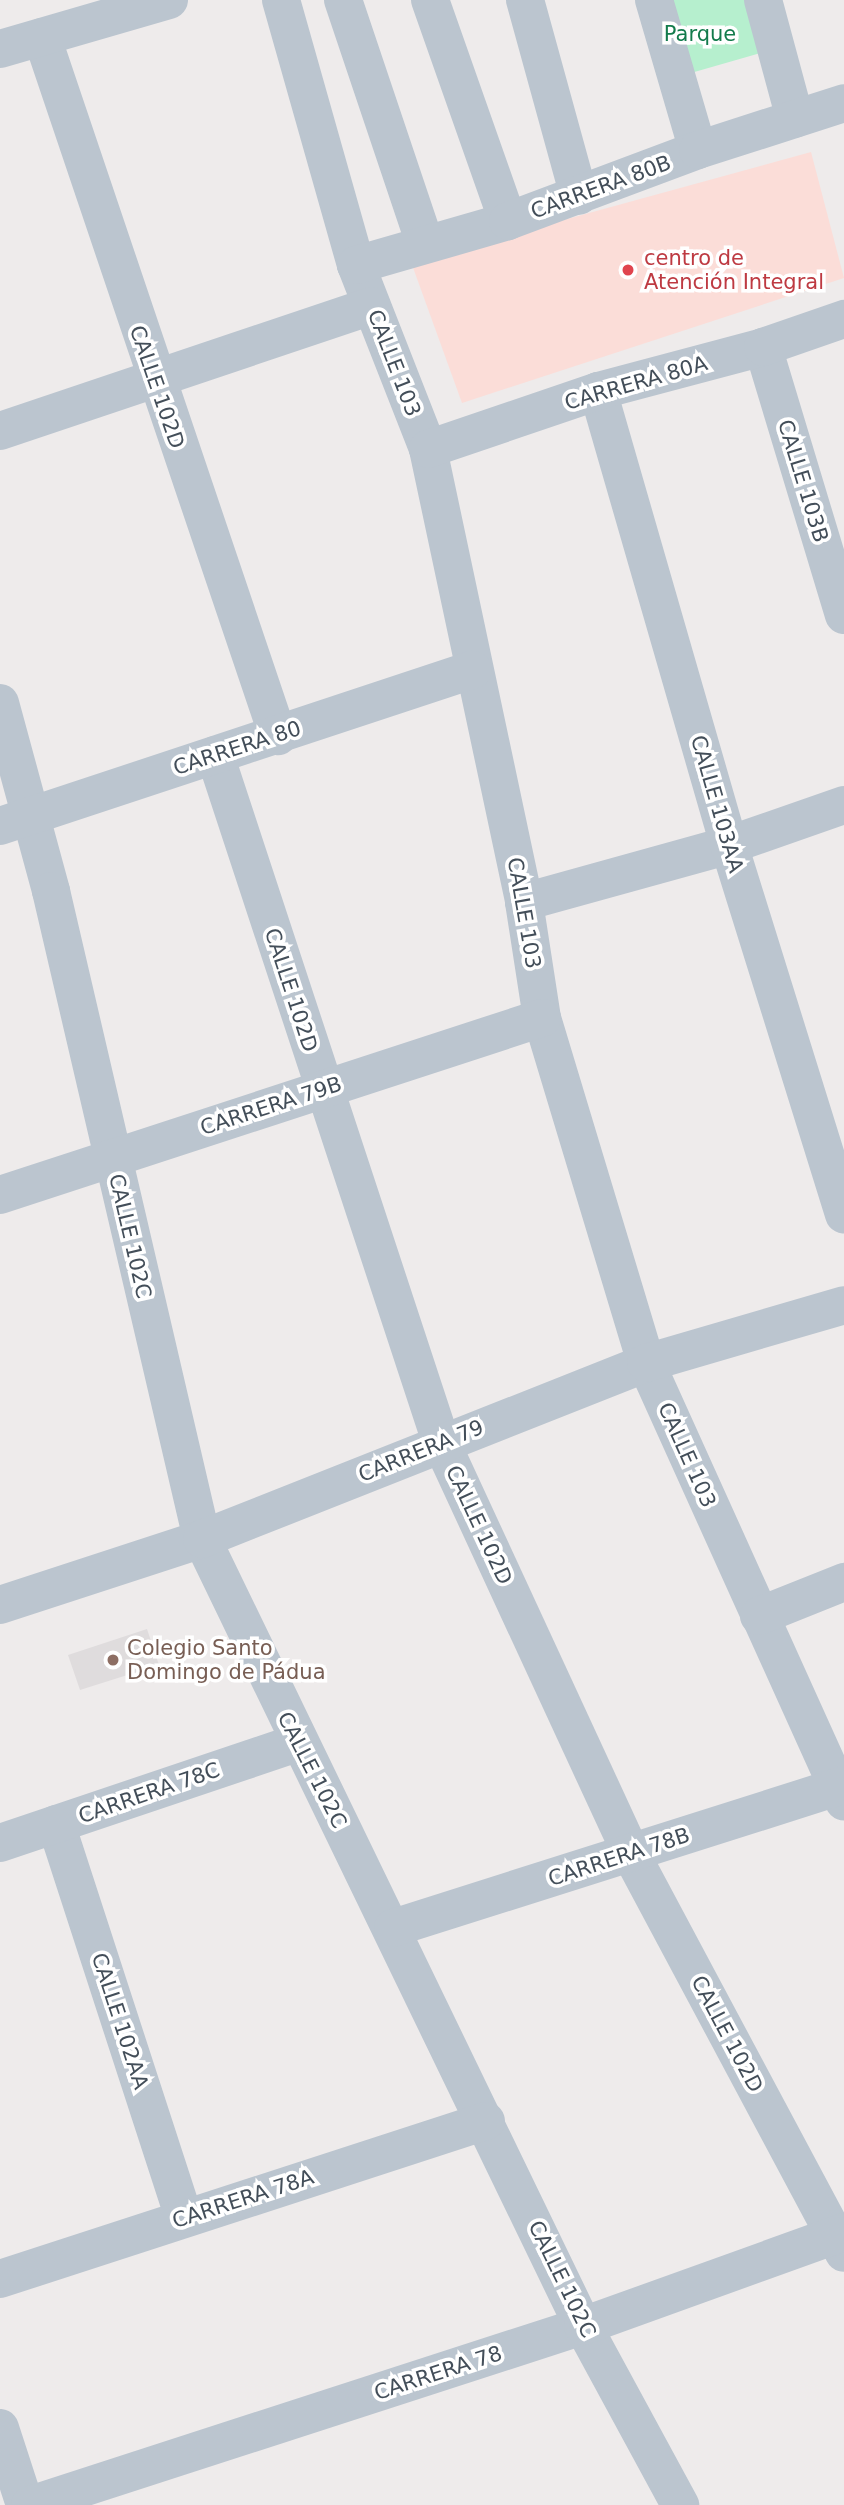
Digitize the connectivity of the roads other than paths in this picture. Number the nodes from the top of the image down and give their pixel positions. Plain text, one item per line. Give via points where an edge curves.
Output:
1 (169, 0) edge
2 (281, 0) edge
3 (343, 0) edge
4 (430, 0) edge
5 (526, 0) edge
6 (654, 0) edge
7 (763, 0) edge
8 (42, 37) junction
9 (0, 49) edge
10 (844, 103) edge
11 (795, 119) junction
12 (698, 150) junction
13 (579, 196) junction
14 (508, 220) junction
15 (425, 244) junction
16 (356, 265) junction
17 (372, 306) junction
18 (844, 319) edge
19 (763, 347) junction
20 (153, 376) junction
21 (598, 391) junction
22 (0, 431) edge
23 (428, 449) junction
24 (844, 615) edge
25 (473, 670) junction
26 (0, 703) edge
27 (278, 736) junction
28 (215, 755) junction
29 (844, 805) edge
30 (16, 820) edge
31 (729, 845) junction
32 (524, 902) junction
33 (542, 1018) junction
34 (323, 1089) junction
35 (111, 1157) junction
36 (0, 1195) edge
37 (844, 1214) edge
38 (844, 1305) edge
39 (646, 1363) junction
40 (441, 1441) junction
41 (202, 1539) junction
42 (844, 1582) edge
43 (0, 1605) edge
44 (758, 1616) junction
45 (298, 1743) junction
46 (842, 1791) edge
47 (56, 1824) junction
48 (0, 1843) edge
49 (631, 1854) junction
50 (393, 1927) junction
51 (486, 2121) junction
52 (184, 2218) junction
53 (841, 2240) edge
54 (0, 2278) edge
55 (583, 2326) junction
56 (0, 2428) edge
57 (27, 2505) edge
58 (680, 2505) edge

1 - 8 street
2 - 16 street, CALLE 103
3 - 15 street
4 - 14 street
5 - 13 street
6 - 12 street
7 - 11 street
8 - 9 street
8 - 20 street, CALLE 102D
10 - 11 street, CARRERA 80B
11 - 12 street, CARRERA 80B
12 - 13 street, CARRERA 80B
13 - 14 street, CARRERA 80B
14 - 15 street, CARRERA 80B
15 - 16 street, CARRERA 80B
16 - 17 street, CALLE 103
17 - 20 street
17 - 23 street, CALLE 103
18 - 19 street, CARRERA 80A
19 - 21 street, CARRERA 80A
19 - 24 street, CALLE 103B
20 - 22 street
20 - 27 street, CALLE 102D
21 - 23 street, CARRERA 80A
21 - 31 street, CALLE 103AA
23 - 25 street, CALLE 103
25 - 27 street, CARRERA 80
25 - 32 street, CALLE 103
26 - 30 street, CALLE 102C
27 - 28 street, CARRERA 80
28 - 30 street, CARRERA 80
28 - 34 street, CALLE 102D
29 - 31 street
30 - 35 street, CALLE 102C
31 - 32 street
31 - 37 street, CALLE 103AA
32 - 33 street, CALLE 103
33 - 34 street, CARRERA 79B
33 - 39 street, CALLE 103
34 - 35 street, CARRERA 79B
34 - 40 street, CALLE 102D
35 - 36 street, CARRERA 79B
35 - 41 street, CALLE 102C
38 - 39 street, CARRERA 79
39 - 40 street, CARRERA 79
39 - 44 street, CALLE 103
40 - 41 street, CARRERA 79
40 - 49 street, CALLE 102D
41 - 43 street, CARRERA 79
41 - 45 street, CALLE 102C
42 - 44 street
44 - 46 street, CALLE 103
45 - 47 street, CARRERA 78C
45 - 50 street, CALLE 102C
46 - 49 street, CARRERA 78B
47 - 48 street, CARRERA 78C
47 - 52 street, CALLE 102AA
49 - 50 street, CARRERA 78B
49 - 53 street, CALLE 102D
50 - 51 street, CALLE 102C
51 - 52 street, CARRERA 78A
51 - 55 street, CALLE 102C
52 - 54 street, CARRERA 78A
53 - 55 street, CARRERA 78
55 - 57 street, CARRERA 78
55 - 58 street, CALLE 102C
56 - 57 street

